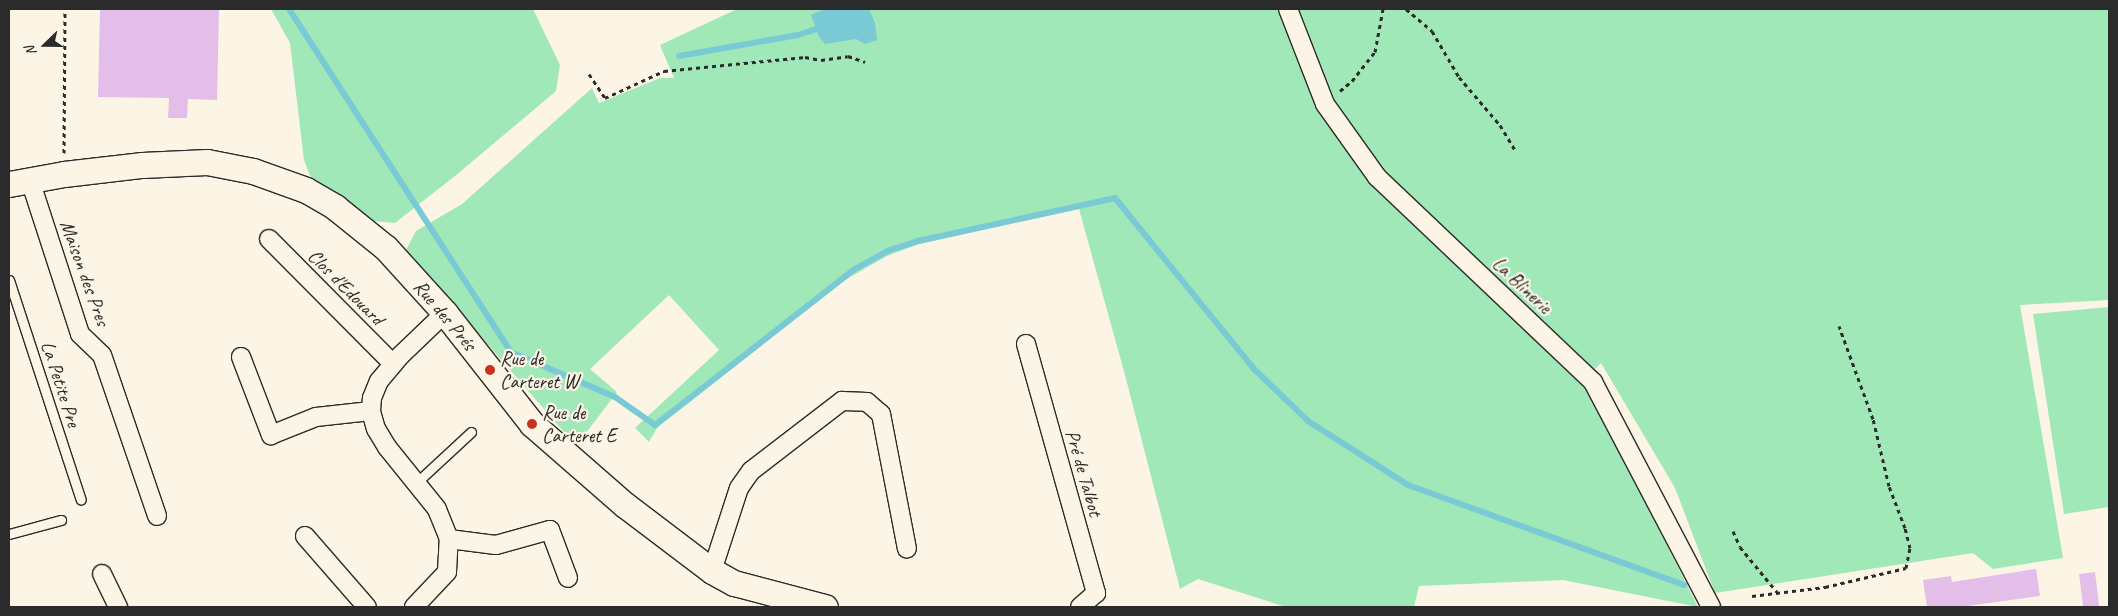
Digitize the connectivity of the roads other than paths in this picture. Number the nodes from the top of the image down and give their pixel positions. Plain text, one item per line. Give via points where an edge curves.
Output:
1 (1288, 9) edge
2 (19, 182) edge
3 (269, 239) dead end
4 (9, 280) edge
5 (445, 313) junction
6 (1026, 344) dead end
7 (241, 357) dead end
8 (393, 364) junction
9 (371, 411) junction
10 (471, 432) dead end
11 (416, 483) junction
12 (80, 500) dead end
13 (157, 516) dead end
14 (61, 520) dead end
15 (9, 534) edge
16 (305, 536) dead end
17 (449, 539) junction
18 (907, 548) dead end
19 (712, 571) junction
20 (102, 574) dead end
21 (568, 578) dead end
22 (118, 607) edge
23 (367, 607) edge
24 (414, 607) edge
25 (822, 607) edge
26 (1080, 607) edge
27 (1711, 607) edge

1 - 27 street, La Blinerie via 1324,104 1377,177 1593,382
2 - 5 main road, Rue des Prés via 177,161 207,162 279,179 335,207 386,248
2 - 13 street, Maison des Pres via 80,334 102,355
3 - 8 street, Clos d'Edouard
4 - 12 lane, La Petite Pre
5 - 8 street
5 - 19 main road, Rue des Prés via 532,424 625,505
6 - 26 street, Pré de Talbot via 1096,593
7 - 9 street via 271,435 316,417
8 - 9 street via 379,381
9 - 11 street via 386,447
10 - 11 lane
11 - 17 street via 437,509
14 - 15 lane
16 - 23 street
17 - 21 street via 496,545 550,530
17 - 24 street via 447,572
18 - 19 street via 881,414 867,402 842,401 751,471 739,488
19 - 25 main road, Rue des Prés via 734,583
20 - 22 street

